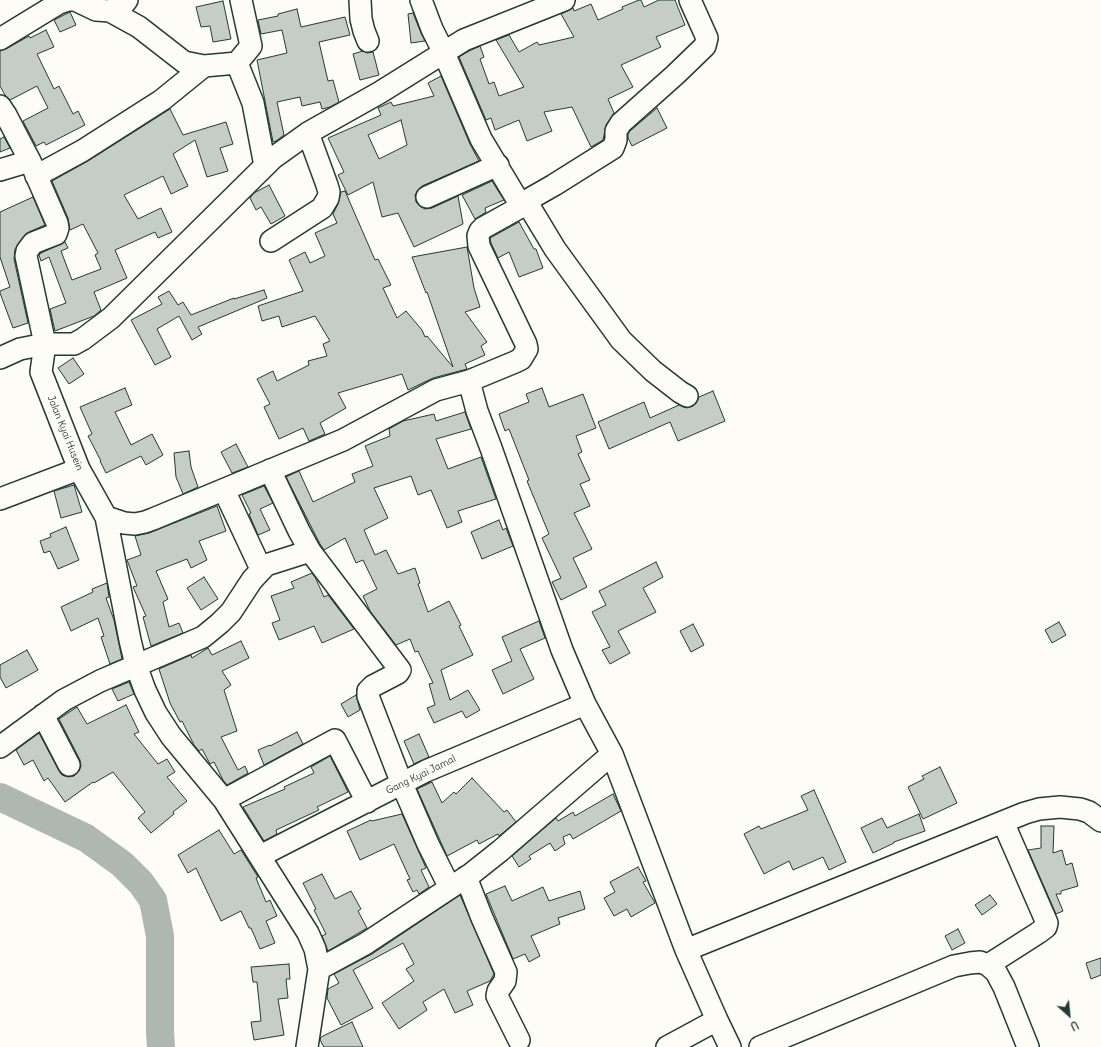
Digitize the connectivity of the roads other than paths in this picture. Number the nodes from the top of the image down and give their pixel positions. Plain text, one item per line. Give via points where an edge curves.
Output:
1 (241, 0) edge
2 (360, 0) edge
3 (420, 0) edge
4 (564, 0) edge
5 (690, 0) edge
6 (118, 6) edge
7 (0, 39) edge
8 (368, 41) dead end
9 (444, 53) junction
10 (237, 63) junction
11 (204, 66) junction
12 (0, 106) edge
13 (308, 133) junction
14 (265, 166) junction
15 (498, 166) junction
16 (33, 169) junction
17 (0, 170) edge
18 (427, 197) dead end
19 (523, 202) junction
20 (271, 240) dead end
21 (44, 344) junction
22 (20, 349) junction
23 (0, 358) edge
24 (0, 372) edge
25 (469, 381) junction
26 (687, 396) dead end
27 (79, 469) junction
28 (270, 470) junction
29 (224, 490) junction
30 (0, 500) edge
31 (106, 517) junction
32 (310, 551) junction
33 (261, 569) junction
34 (136, 665) junction
35 (585, 704) junction
36 (43, 715) junction
37 (0, 747) edge
38 (612, 754) junction
39 (69, 765) dead end
40 (402, 784) junction
41 (224, 800) junction
42 (367, 802) junction
43 (1101, 821) edge
44 (1003, 822) junction
45 (260, 856) junction
46 (458, 883) junction
47 (686, 950) junction
48 (988, 965) junction
49 (319, 969) junction
50 (716, 1020) junction
51 (519, 1040) dead end
52 (307, 1047) edge
53 (667, 1047) edge
54 (730, 1047) edge
55 (760, 1047) edge
56 (1028, 1047) edge

1 - 10 street via 251,46
2 - 8 street via 361,19
3 - 9 street
4 - 9 street via 464,40
5 - 19 street via 707,38 705,46 617,126 616,140 612,148
6 - 7 street via 96,10 75,0 68,0
6 - 11 street via 184,62
9 - 13 street
9 - 15 street via 481,139
10 - 11 street
10 - 14 street via 253,103
11 - 16 street via 162,100 82,151
12 - 16 street
13 - 14 street
13 - 20 street via 327,185 328,198 322,208
14 - 21 street via 111,318 74,344
15 - 18 street
15 - 19 street
16 - 17 street
16 - 21 street, Jalan Kyai Husein via 58,228 56,234 33,243 26,256
19 - 25 street via 517,209 483,228 478,236 482,253 527,349 515,362
19 - 26 street via 621,340 653,372
21 - 22 street
21 - 27 street, Jalan Kyai Husein via 41,372
22 - 23 street
22 - 24 street
25 - 28 street via 436,390 343,440
25 - 35 street via 477,411 562,650
27 - 30 street
27 - 31 street, Jalan Kyai Husein
28 - 29 street
28 - 32 street
29 - 31 street via 145,522 135,524
29 - 33 street
31 - 34 street, Jalan Kyai Husein
32 - 33 street via 272,562
32 - 40 street via 400,670 373,686 368,691 368,696
33 - 34 street via 231,612 203,637
34 - 36 street via 64,700
34 - 41 street, Jalan Kyai Husein via 156,713 171,736
35 - 38 street
35 - 40 street, Gang Kyai Jamal via 426,771
36 - 37 street
36 - 39 street
38 - 46 street via 500,851
38 - 47 street
40 - 42 street, Gang Kyai Jamal
40 - 46 street via 428,844
41 - 42 street via 335,740
41 - 45 street, Jalan Kyai Husein
42 - 45 street, Gang Kyai Jamal
43 - 44 street via 1090,812 1060,807 1040,809
44 - 47 street
44 - 48 street via 1047,923 1046,927
45 - 49 street, Jalan Kyai Husein via 308,933 315,949
46 - 49 street via 365,944
46 - 51 street via 482,918 506,972 505,981 497,996
47 - 50 street
48 - 55 street via 975,962 954,966
48 - 56 street via 996,972 1004,987
49 - 52 street
50 - 53 street
50 - 54 street

